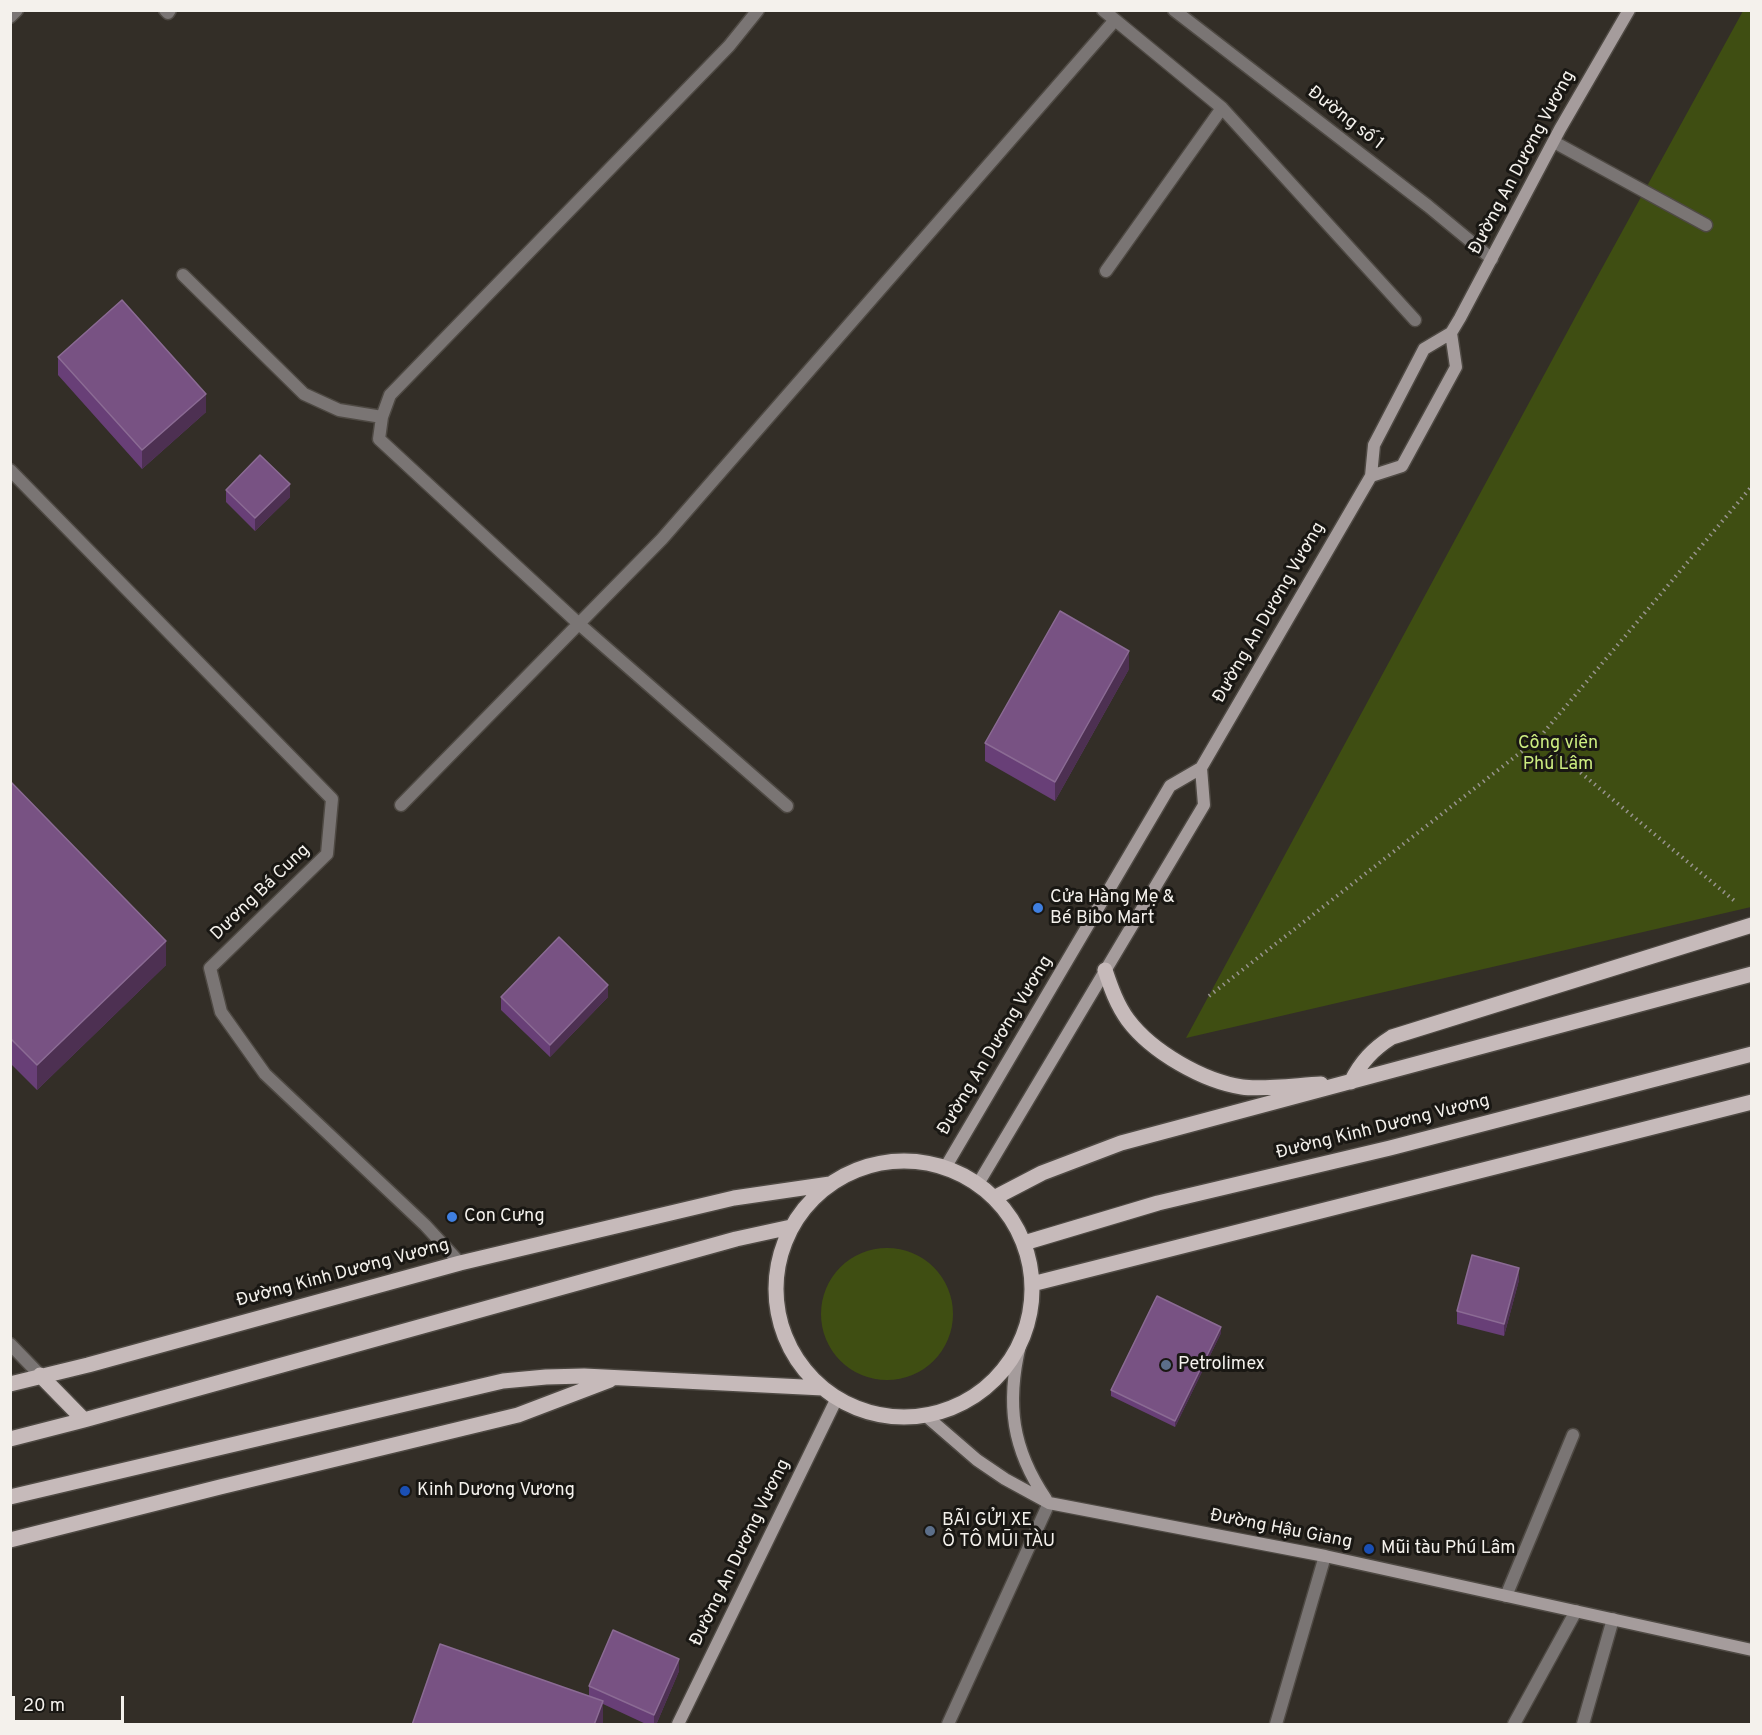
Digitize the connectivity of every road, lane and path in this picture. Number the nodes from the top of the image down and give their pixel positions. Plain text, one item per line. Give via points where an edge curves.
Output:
1 (17, 10) edge
2 (165, 10) edge
3 (170, 10) edge
4 (758, 10) edge
5 (1103, 10) edge
6 (1174, 10) edge
7 (1629, 10) edge
8 (10, 17) edge
9 (1115, 20) junction
10 (1222, 108) junction
11 (1554, 142) junction
12 (1706, 225) dead end
13 (1492, 259) junction
14 (1106, 271) dead end
15 (183, 274) dead end
16 (1415, 320) dead end
17 (1451, 333) junction
18 (382, 417) junction
19 (10, 470) edge
20 (1371, 476) junction
21 (1752, 486) edge
22 (579, 624) junction
23 (1539, 738) junction
24 (1201, 768) junction
25 (401, 805) dead end
26 (787, 806) dead end
27 (1743, 908) dead end
28 (1752, 925) edge
29 (1105, 970) junction
30 (1752, 974) edge
31 (1209, 996) dead end
32 (1752, 1054) edge
33 (1351, 1082) junction
34 (1752, 1102) edge
35 (945, 1168) junction
36 (830, 1184) junction
37 (978, 1184) junction
38 (994, 1198) junction
39 (791, 1227) junction
40 (1024, 1243) junction
41 (460, 1263) junction
42 (1032, 1284) junction
43 (10, 1344) edge
44 (1020, 1345) junction
45 (40, 1375) junction
46 (615, 1378) junction
47 (10, 1384) edge
48 (823, 1388) junction
49 (837, 1398) junction
50 (925, 1415) junction
51 (84, 1420) junction
52 (1573, 1435) dead end
53 (10, 1439) edge
54 (10, 1497) edge
55 (1049, 1503) junction
56 (10, 1540) edge
57 (1325, 1556) junction
58 (1506, 1596) junction
59 (1576, 1611) junction
60 (1613, 1619) junction
61 (1752, 1650) edge
62 (678, 1725) edge
63 (948, 1725) edge
64 (1276, 1725) edge
65 (1514, 1725) edge
66 (1583, 1725) edge

1 - 8 street
2 - 3 street
4 - 18 street via 729,46 390,396
5 - 9 street
6 - 13 street, Đường số 1
7 - 11 main road, Đường An Dương Vương
9 - 10 street
9 - 22 street via 662,538
10 - 14 street
10 - 16 street
11 - 12 street
11 - 13 main road, Đường An Dương Vương
13 - 17 main road, Đường An Dương Vương
15 - 18 street via 304,394 339,410
17 - 20 main road, Đường An Dương Vương via 1424,349 1374,445
17 - 20 main road via 1456,367 1402,466
18 - 22 street via 379,439
19 - 41 street, Dương Bá Cung via 332,799 327,854 210,968 221,1012 265,1074
20 - 24 main road, Đường An Dương Vương
21 - 23 path
22 - 25 street
22 - 26 street
23 - 27 path
23 - 31 path
24 - 29 main road via 1204,805
24 - 35 main road, Đường An Dương Vương via 1170,786
28 - 33 main road via 1392,1037 1368,1054
29 - 33 main road via 1128,1021 1160,1050 1198,1072 1245,1088
29 - 37 main road
30 - 33 main road
32 - 40 main road, Đường Kinh Dương Vương via 1390,1148 1229,1185
33 - 38 main road via 1112,1146 1042,1173
34 - 42 main road
35 - 36 main road via 919,1162 879,1163 853,1168
35 - 37 main road
36 - 39 main road
36 - 41 main road, Đường Kinh Dương Vương via 705,1204
37 - 38 main road
38 - 40 main road via 1011,1218
39 - 48 main road via 777,1267 778,1310 792,1351
39 - 51 main road via 724,1242
40 - 42 main road
41 - 45 main road, Đường Kinh Dương Vương
42 - 44 main road via 1030,1315
43 - 45 street
44 - 50 main road via 1004,1371 981,1392 948,1411
44 - 55 main road via 1012,1400 1015,1428 1033,1480
45 - 47 main road, Đường Kinh Dương Vương
45 - 51 main road
46 - 48 main road
46 - 54 main road via 503,1381
46 - 56 main road via 518,1415
48 - 49 main road
49 - 50 main road via 880,1415
49 - 62 main road, Đường An Dương Vương
50 - 55 main road, Đường Hậu Giang via 977,1460
51 - 53 main road
52 - 58 street
55 - 57 main road, Đường Hậu Giang
55 - 63 street
57 - 58 main road, Đường Hậu Giang
57 - 64 street
58 - 59 main road, Đường Hậu Giang
59 - 60 main road, Đường Hậu Giang
59 - 65 street
60 - 61 main road, Đường Hậu Giang
60 - 66 street

